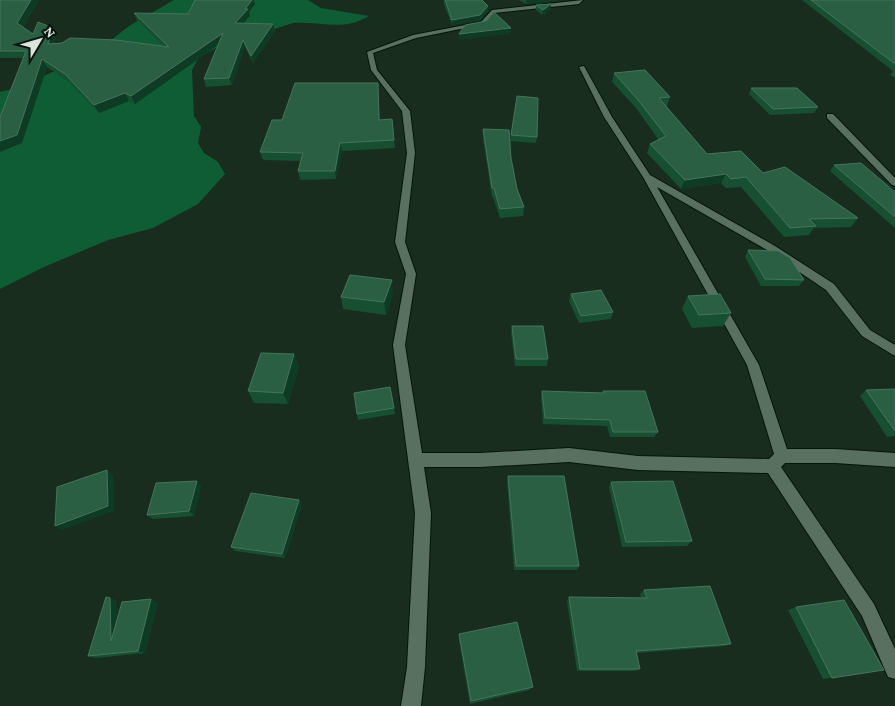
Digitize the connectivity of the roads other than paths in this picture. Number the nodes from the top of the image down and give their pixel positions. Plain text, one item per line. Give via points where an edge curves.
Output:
1 (580, 0) edge
2 (582, 67) dead end
3 (830, 116) dead end
4 (647, 177) junction
5 (895, 184) edge
6 (895, 351) edge
7 (415, 460) junction
8 (895, 460) edge
9 (777, 461) junction
10 (895, 670) edge
11 (411, 706) edge

1 - 7 street via 492,12 483,23 415,36 370,52 374,70 406,111 411,153 400,242 411,274 399,345
2 - 4 street via 608,117
3 - 5 street
4 - 6 street via 771,248 830,287 866,333
4 - 9 street via 753,365
7 - 9 street via 569,455 677,465 744,467
7 - 11 street via 423,513 416,667
8 - 9 street via 835,456
9 - 10 street via 868,610

